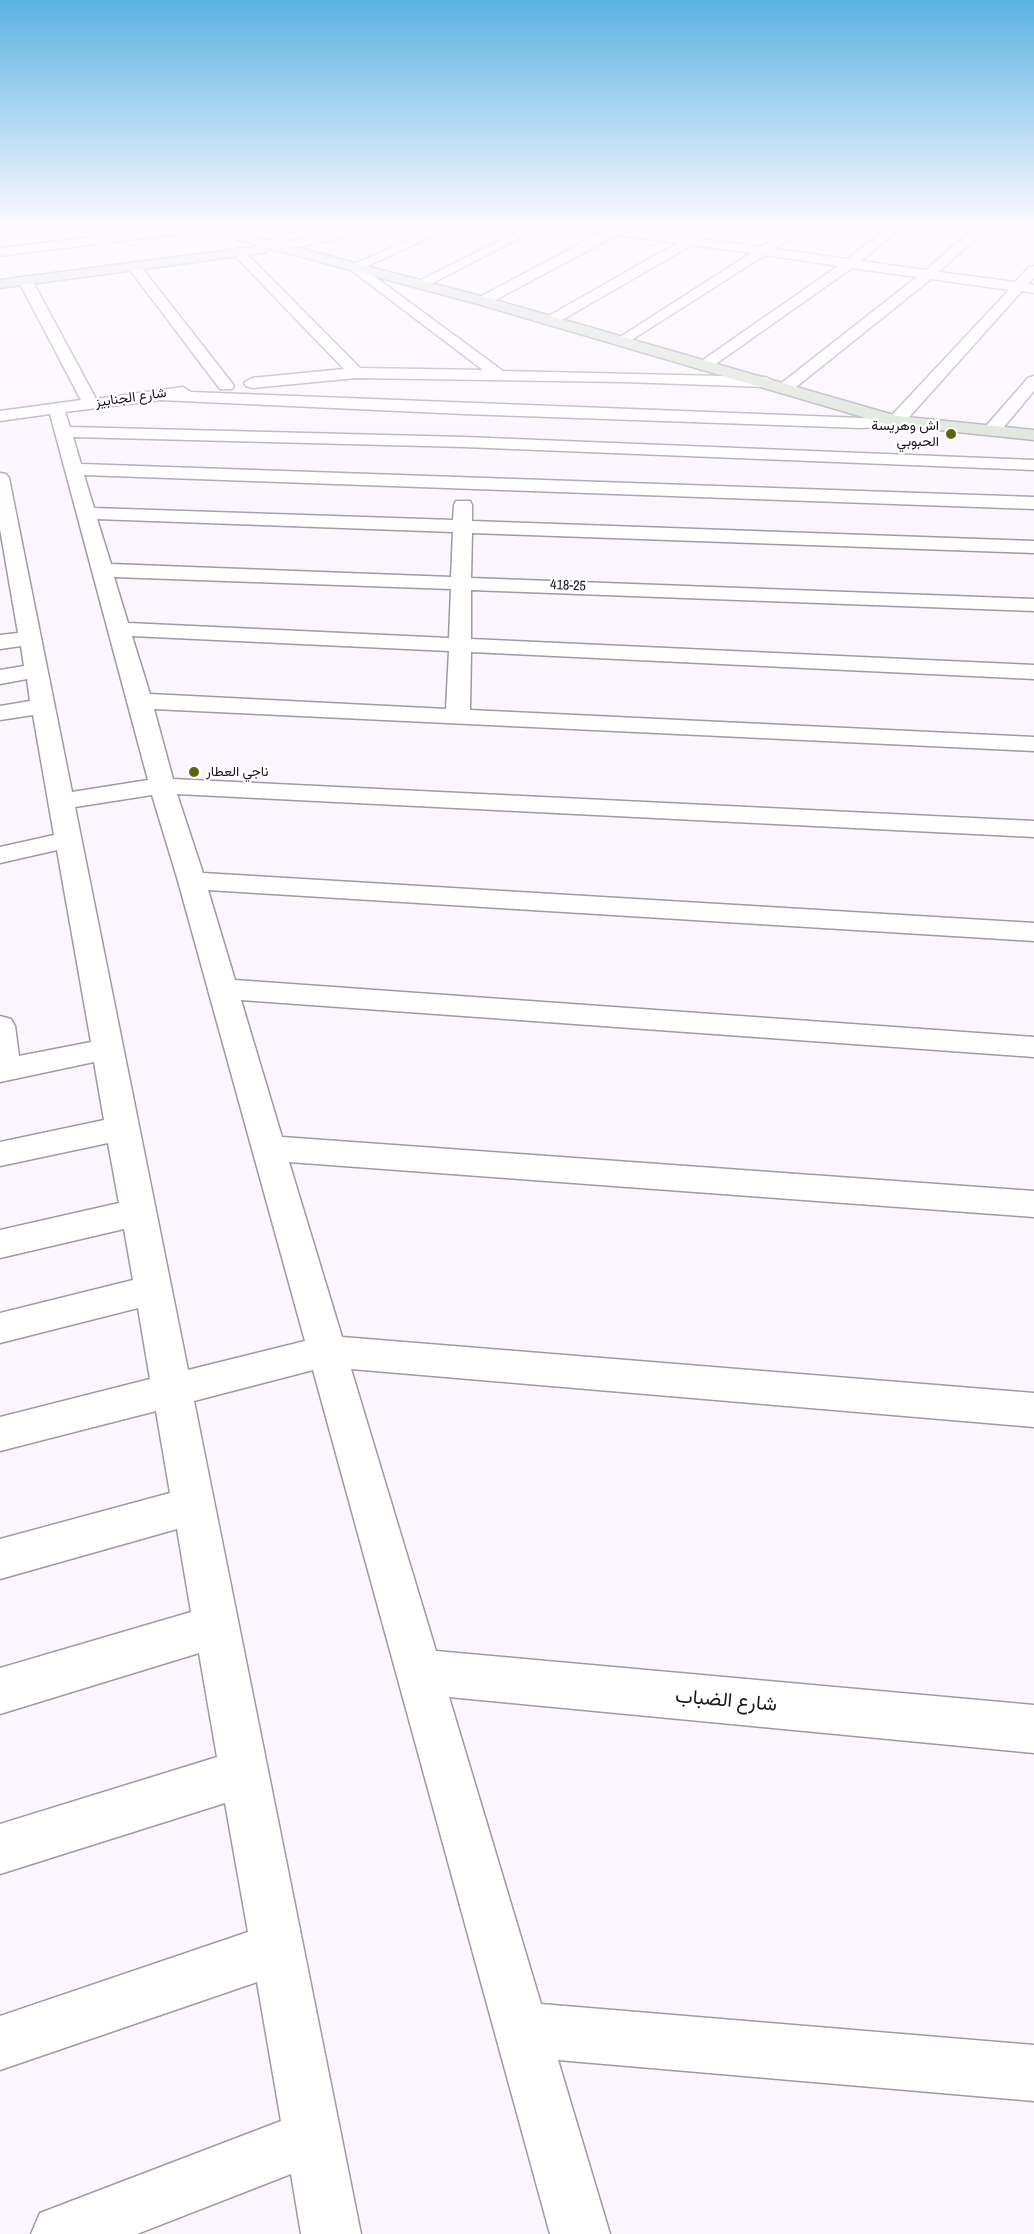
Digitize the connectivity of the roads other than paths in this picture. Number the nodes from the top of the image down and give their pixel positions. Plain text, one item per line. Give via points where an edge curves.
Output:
1 (52, 330) edge
2 (183, 330) edge
3 (314, 330) edge
4 (439, 330) edge
5 (582, 330) edge
6 (640, 330) edge
7 (754, 330) edge
8 (857, 330) edge
9 (979, 330) edge
10 (622, 342) junction
11 (667, 354) junction
12 (705, 365) junction
13 (356, 373) junction
14 (465, 374) junction
15 (499, 375) junction
16 (624, 377) junction
17 (1034, 381) edge
18 (766, 382) junction
19 (226, 386) junction
20 (784, 388) junction
21 (160, 395) junction
22 (91, 404) junction
23 (56, 408) junction
24 (464, 409) junction
25 (0, 416) edge
26 (896, 421) junction
27 (992, 430) junction
28 (63, 432) junction
29 (1034, 435) edge
30 (464, 442) junction
31 (1034, 465) edge
32 (73, 469) junction
33 (463, 481) junction
34 (1034, 503) edge
35 (86, 513) junction
36 (463, 528) junction
37 (1034, 547) edge
38 (102, 570) junction
39 (10, 572) edge
40 (462, 582) junction
41 (1034, 605) edge
42 (119, 629) junction
43 (460, 645) junction
44 (1034, 672) edge
45 (140, 701) junction
46 (0, 713) edge
47 (458, 716) junction
48 (1034, 744) edge
49 (162, 786) junction
50 (61, 801) junction
51 (1034, 830) edge
52 (68, 840) junction
53 (0, 855) edge
54 (192, 881) junction
55 (1034, 932) edge
56 (223, 989) junction
57 (0, 1026) edge
58 (1034, 1047) edge
59 (108, 1049) junction
60 (3, 1070) edge
61 (122, 1128) junction
62 (268, 1148) junction
63 (0, 1154) edge
64 (1034, 1204) edge
65 (139, 1212) junction
66 (0, 1244) edge
67 (153, 1290) junction
68 (0, 1328) edge
69 (326, 1351) junction
70 (172, 1390) junction
71 (1034, 1410) edge
72 (0, 1434) edge
73 (194, 1506) junction
74 (0, 1559) edge
75 (217, 1626) junction
76 (418, 1672) junction
77 (0, 1692) edge
78 (1034, 1729) edge
79 (245, 1773) junction
80 (0, 1849) edge
81 (277, 1949) junction
82 (522, 2030) junction
83 (0, 2043) edge
84 (1034, 2073) edge
85 (313, 2137) junction
86 (61, 2234) edge
87 (331, 2234) edge
88 (580, 2234) edge

1 - 22 street
2 - 19 street
3 - 13 street
4 - 15 street
5 - 10 street
6 - 10 street
7 - 12 street
8 - 20 street
9 - 26 street
10 - 11 street
11 - 12 street
11 - 16 street via 656,364
12 - 18 street
13 - 14 street, شارع الجنابيز
13 - 19 street, شارع الجنابيز
14 - 15 street, شارع الجنابيز
14 - 24 street
15 - 16 street, شارع الجنابيز
16 - 18 street, شارع الجنابيز
17 - 27 street
18 - 20 street
19 - 21 street, شارع الجنابيز
20 - 26 street
21 - 22 street, شارع الجنابيز
21 - 24 street
22 - 23 street, شارع الجنابيز
23 - 25 street, شارع الجنابيز
23 - 28 street
24 - 26 street
24 - 30 street
26 - 27 street
27 - 29 street
28 - 30 street
28 - 32 street
30 - 31 street
30 - 33 street
32 - 33 street
32 - 35 street
33 - 34 street
33 - 36 street
35 - 36 street
35 - 38 street
36 - 37 street
36 - 40 street
38 - 40 street, 418-25
38 - 42 street
39 - 46 street
39 - 50 street
40 - 41 street, 418-25
40 - 43 street
42 - 43 street
42 - 45 street
43 - 44 street
43 - 47 street
45 - 47 street
45 - 49 street
47 - 48 street
49 - 50 street
49 - 51 street
49 - 54 street
50 - 52 street
52 - 53 street
52 - 59 street
54 - 55 street
54 - 56 street
56 - 58 street
56 - 62 street
57 - 60 street
59 - 60 street
59 - 61 street
61 - 63 street
61 - 65 street
62 - 64 street
62 - 69 street
65 - 66 street
65 - 67 street
67 - 68 street
67 - 70 street
69 - 70 street
69 - 71 street
69 - 76 street
70 - 72 street
70 - 73 street
73 - 74 street
73 - 75 street
75 - 77 street
75 - 79 street
76 - 78 street, شارع الضباب
76 - 82 street
79 - 80 street
79 - 81 street
81 - 83 street
81 - 85 street
82 - 84 street
82 - 88 street
85 - 86 street
85 - 87 street

